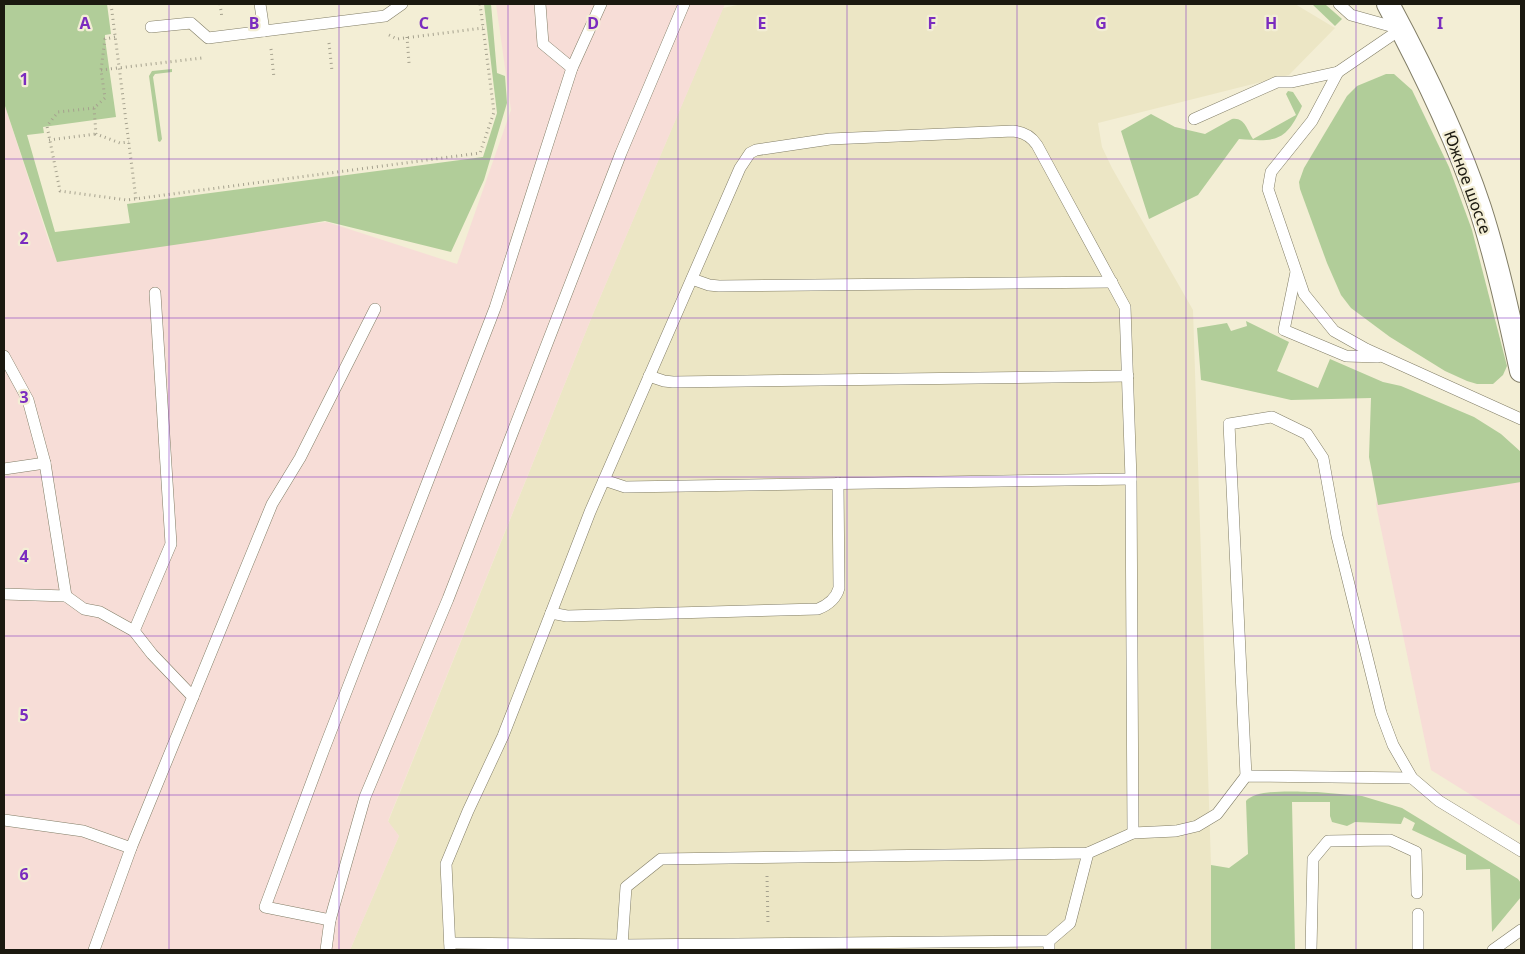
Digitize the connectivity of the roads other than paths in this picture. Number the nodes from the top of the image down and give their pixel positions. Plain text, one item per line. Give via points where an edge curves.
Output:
1 (260, 4) edge
2 (402, 4) edge
3 (540, 4) edge
4 (601, 4) edge
5 (684, 4) edge
6 (1339, 4) edge
7 (1388, 4) edge
8 (151, 27) dead end
9 (1401, 29) junction
10 (264, 31) junction
11 (572, 68) junction
12 (1338, 72) junction
13 (1194, 119) dead end
14 (1296, 270) junction
15 (692, 278) junction
16 (1112, 282) junction
17 (155, 293) dead end
18 (375, 309) dead end
19 (4, 356) edge
20 (1382, 357) junction
21 (1521, 371) edge
22 (649, 376) junction
23 (1128, 376) junction
24 (1521, 419) edge
25 (44, 463) junction
26 (4, 469) edge
27 (1131, 479) junction
28 (604, 480) junction
29 (838, 484) junction
30 (4, 594) edge
31 (66, 596) junction
32 (551, 613) junction
33 (134, 631) junction
34 (193, 697) junction
35 (1246, 776) junction
36 (1412, 778) junction
37 (4, 820) edge
38 (1133, 833) junction
39 (131, 848) junction
40 (1521, 851) edge
41 (1088, 853) junction
42 (1417, 893) dead end
43 (1418, 914) dead end
44 (330, 920) junction
45 (1521, 930) edge
46 (622, 946) junction
47 (1049, 946) edge
48 (450, 947) edge
49 (94, 950) edge
50 (326, 950) edge
51 (1311, 950) edge
52 (1418, 950) edge
53 (1493, 950) edge

1 - 10 lane
2 - 10 lane via 385,16
3 - 11 lane via 544,44
4 - 11 lane
5 - 44 lane via 621,153 448,599 365,797
6 - 9 lane via 1351,15
7 - 9 street, Южное шоссе
8 - 10 lane via 191,23 208,38
9 - 12 lane
9 - 21 street, Южное шоссе via 1450,130 1480,208 1509,313
11 - 44 lane via 495,308 265,907
12 - 13 lane via 1278,82
12 - 14 lane via 1312,121 1271,172 1268,189
14 - 20 lane via 1304,294 1334,330
14 - 20 lane via 1284,330 1346,356
15 - 16 lane via 719,286
15 - 16 lane via 740,168 756,150 830,139 1013,131 1028,135 1034,142
15 - 22 lane
16 - 23 lane via 1125,307
17 - 33 lane via 171,544
18 - 34 lane via 300,458 272,504
19 - 25 lane via 28,400
20 - 24 lane
22 - 23 lane via 673,382
22 - 28 lane
23 - 27 lane
25 - 26 lane
25 - 31 lane
27 - 29 lane
27 - 38 lane
28 - 29 lane via 625,487
28 - 32 lane
29 - 32 lane via 839,588 834,598 823,607 567,616
30 - 31 lane
31 - 33 lane via 84,609 100,612
32 - 48 lane via 503,736 446,864
33 - 34 lane
34 - 39 lane
35 - 36 lane
35 - 36 lane via 1229,424 1272,417 1307,434 1323,458 1337,536 1381,713 1393,745
35 - 38 lane via 1217,814 1197,826 1176,832
36 - 40 lane via 1439,801
37 - 39 lane via 84,832
38 - 41 lane
39 - 49 lane
41 - 46 lane via 661,858 626,888
41 - 47 lane via 1070,923
42 - 51 lane via 1416,852 1390,840 1328,841 1312,859
43 - 52 lane
44 - 50 lane
45 - 53 lane
46 - 47 lane
46 - 48 lane

